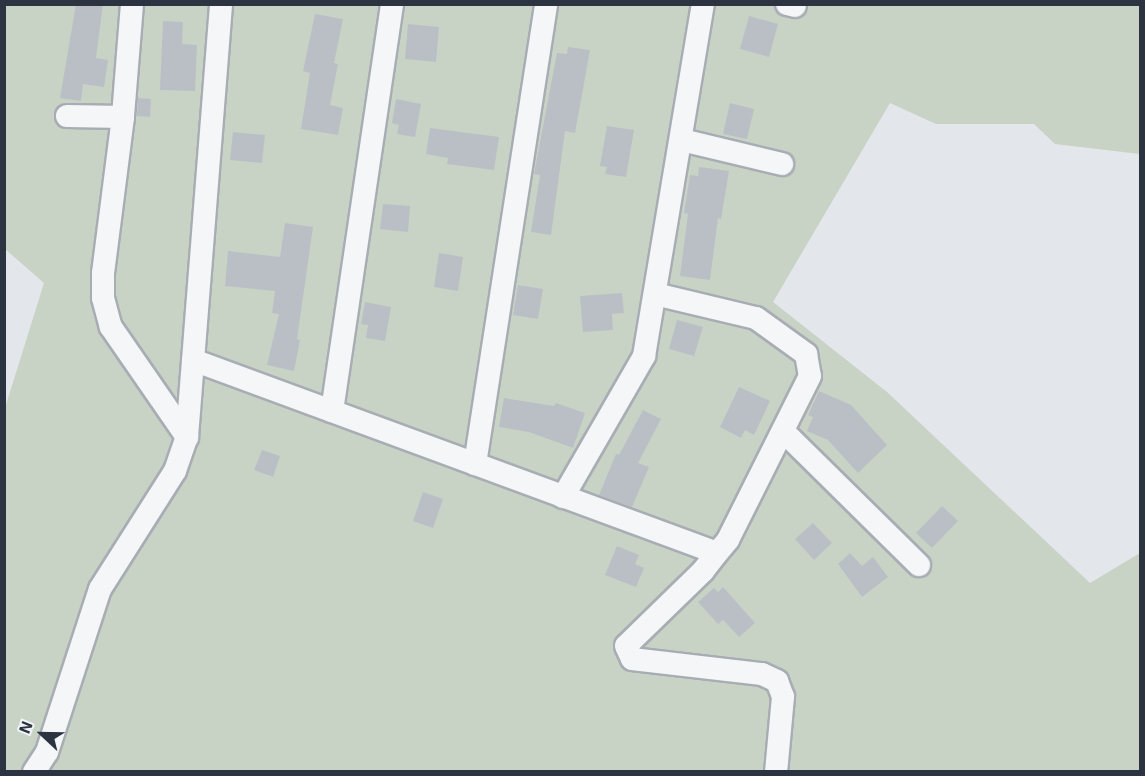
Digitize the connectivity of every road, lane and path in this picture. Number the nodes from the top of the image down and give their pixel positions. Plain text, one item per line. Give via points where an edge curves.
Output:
1 (132, 4) edge
2 (221, 4) edge
3 (393, 4) edge
4 (546, 4) edge
5 (703, 4) edge
6 (67, 116) dead end
7 (123, 117) junction
8 (682, 140) junction
9 (782, 164) dead end
10 (655, 294) junction
11 (193, 360) junction
12 (333, 411) junction
13 (783, 431) junction
14 (187, 437) junction
15 (475, 464) junction
16 (563, 497) junction
17 (717, 553) junction
18 (919, 565) dead end
19 (34, 771) edge
20 (776, 771) edge

1 - 7 lane
2 - 11 lane
3 - 12 lane
4 - 15 lane
5 - 8 lane
6 - 7 lane
7 - 14 lane via 103,298 111,327
8 - 9 lane
8 - 10 lane
10 - 13 lane via 756,318 806,354 810,376
10 - 16 lane via 644,356
11 - 12 lane
11 - 14 lane
12 - 15 lane
13 - 17 lane via 729,540
13 - 18 lane
14 - 19 lane via 175,471 100,589 47,752
15 - 16 lane
16 - 17 lane
17 - 20 lane via 703,572 626,646 632,659 762,674 777,681 783,697

